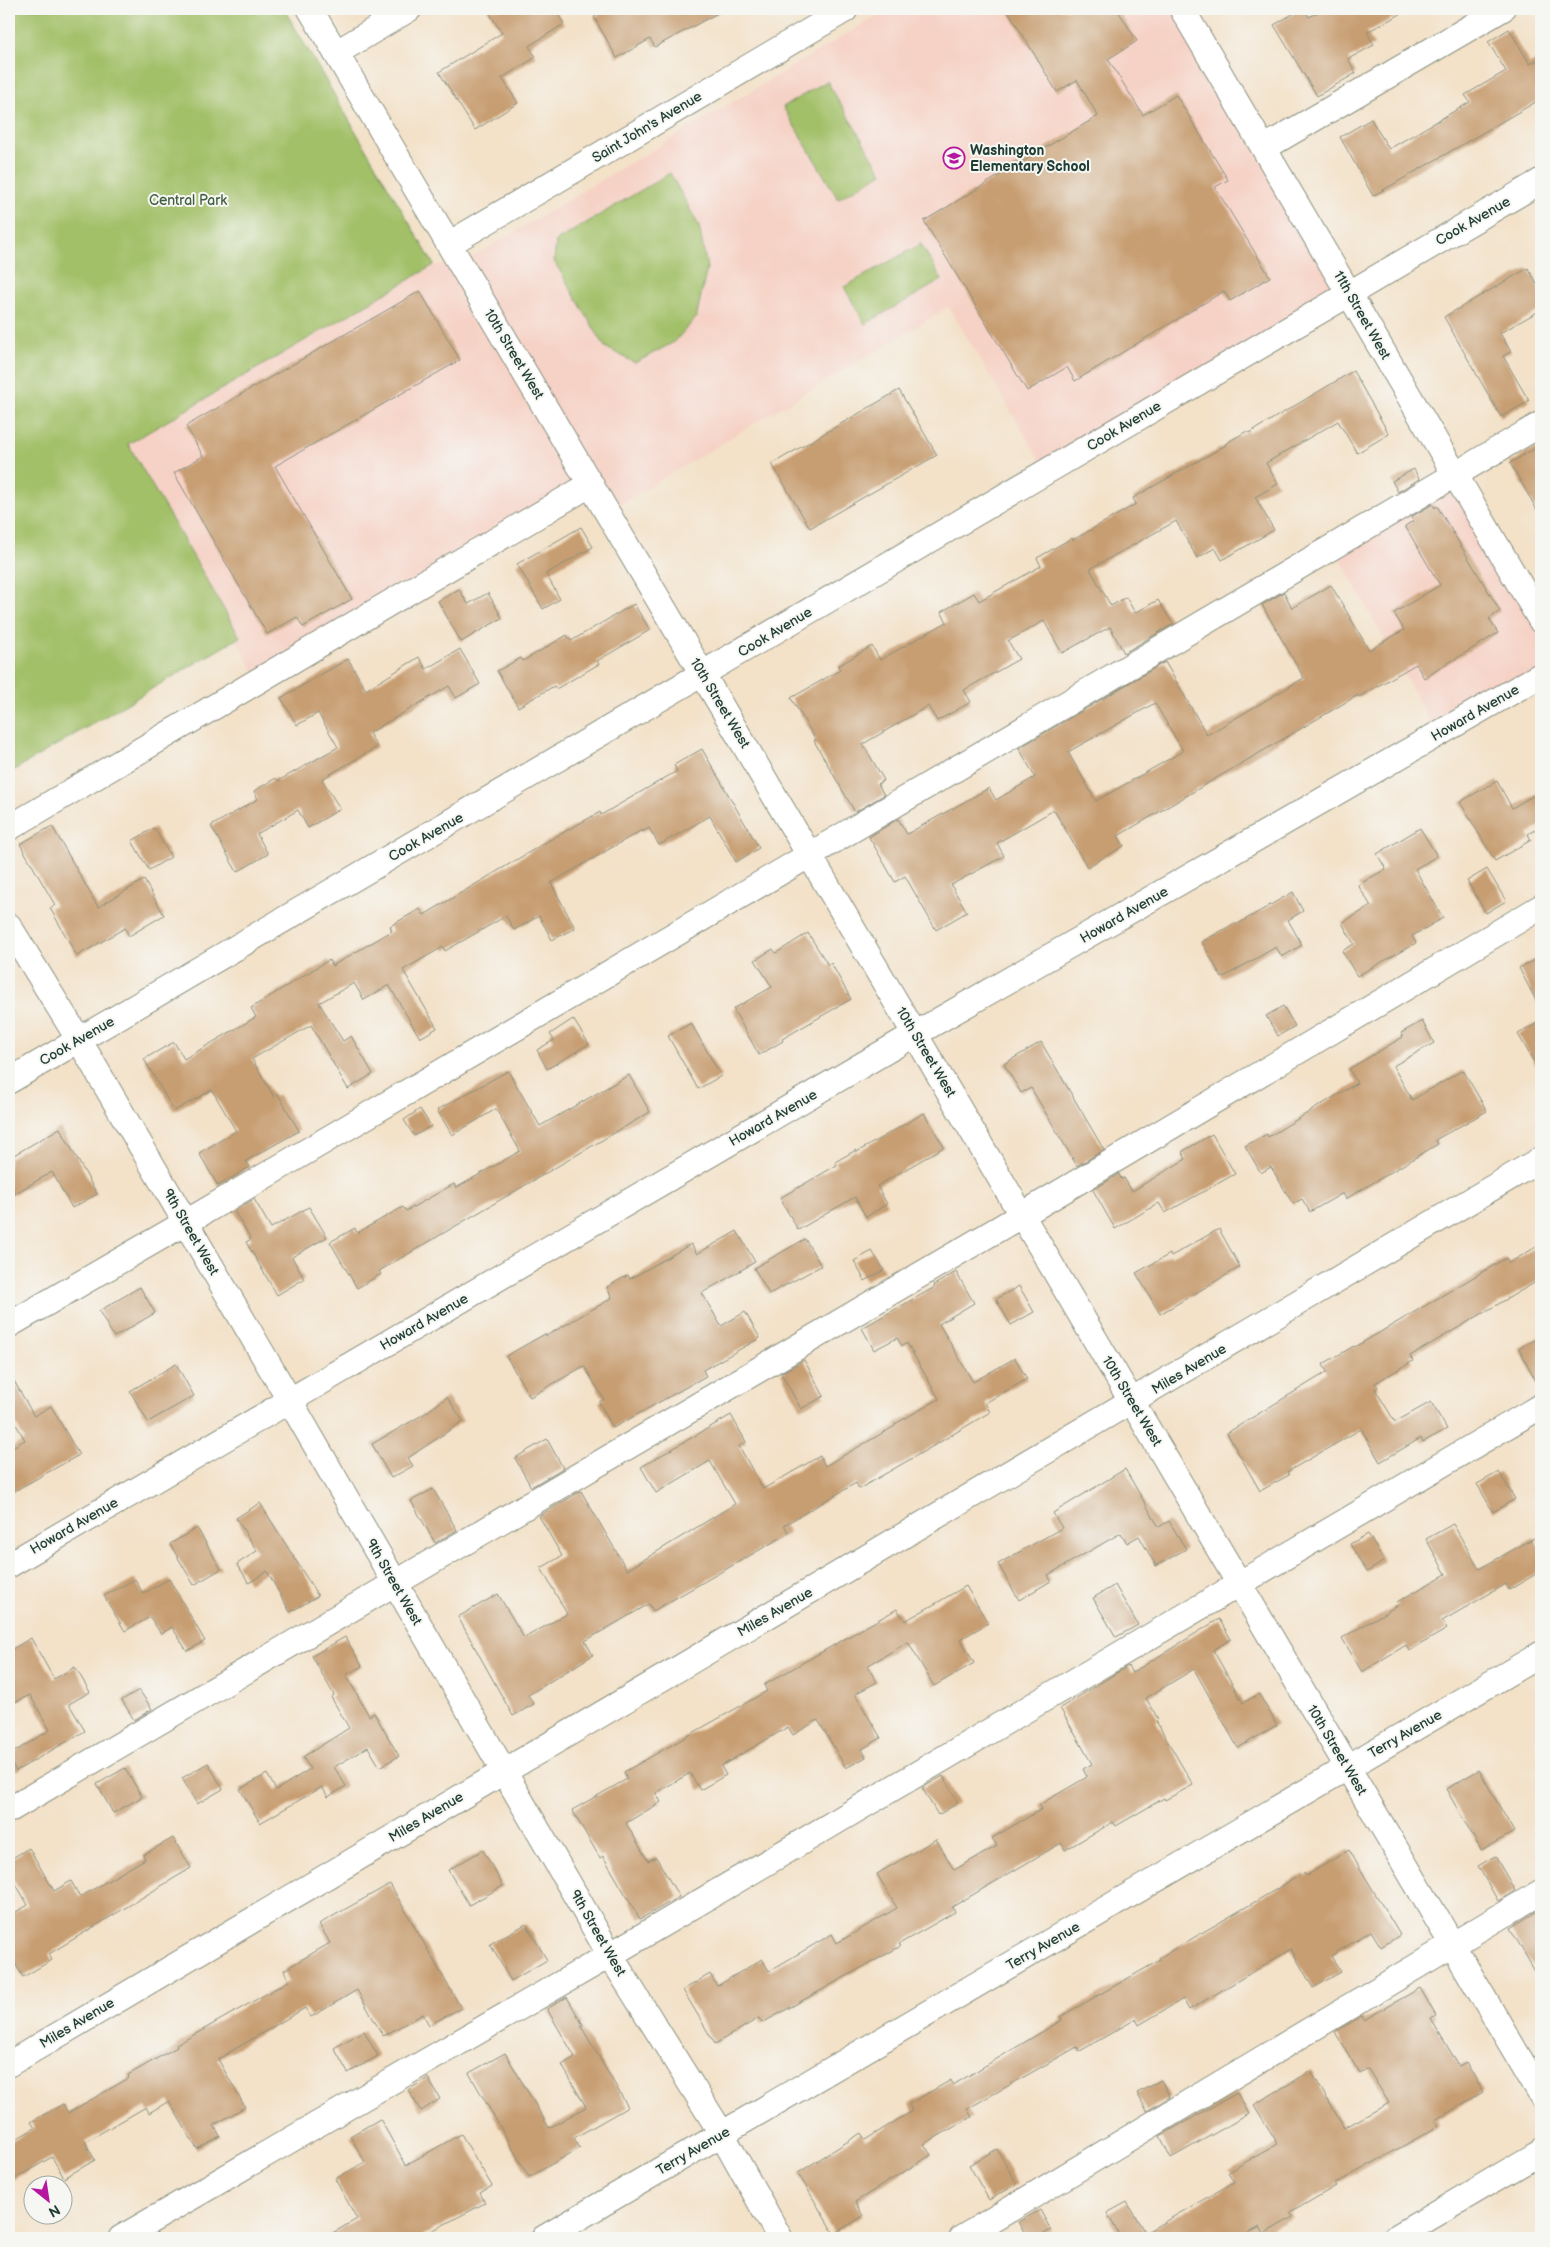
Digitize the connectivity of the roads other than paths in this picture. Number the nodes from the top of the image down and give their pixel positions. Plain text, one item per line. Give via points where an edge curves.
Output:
1 (310, 9) edge
2 (409, 9) edge
3 (1184, 9) edge
4 (1502, 9) edge
5 (845, 10) edge
6 (336, 52) junction
7 (1264, 148) junction
8 (1541, 181) edge
9 (449, 244) junction
10 (1349, 294) junction
11 (1541, 424) edge
12 (1455, 474) junction
13 (590, 484) junction
14 (1541, 621) edge
15 (703, 675) junction
16 (1541, 676) edge
17 (9, 828) edge
18 (809, 854) junction
19 (1541, 907) edge
20 (9, 926) edge
21 (915, 1034) junction
22 (79, 1040) junction
23 (9, 1081) edge
24 (1541, 1160) edge
25 (1022, 1215) junction
26 (186, 1223) junction
27 (9, 1325) edge
28 (290, 1401) junction
29 (1133, 1402) junction
30 (1541, 1406) edge
31 (9, 1565) edge
32 (1239, 1583) junction
33 (395, 1584) junction
34 (1541, 1654) edge
35 (1348, 1768) junction
36 (504, 1770) junction
37 (9, 1810) edge
38 (1541, 1892) edge
39 (1452, 1944) junction
40 (610, 1955) junction
41 (9, 2064) edge
42 (1541, 2095) edge
43 (722, 2134) junction
44 (1541, 2152) edge
45 (121, 2238) edge
46 (544, 2238) edge
47 (780, 2238) edge
48 (962, 2238) edge
49 (1395, 2238) edge

1 - 6 street, 10th Street West
2 - 6 street
3 - 7 street, 11th Street West
4 - 7 street
5 - 9 street, Saint John's Avenue
6 - 9 street, 10th Street West
7 - 10 street, 11th Street West
8 - 10 street, Cook Avenue
9 - 13 street, 10th Street West
10 - 12 street, 11th Street West
10 - 15 street, Cook Avenue
11 - 12 street
12 - 14 street, 11th Street West
12 - 18 street
13 - 15 street, 10th Street West
13 - 17 street
15 - 18 street, 10th Street West
15 - 22 street, Cook Avenue
16 - 21 street, Howard Avenue
18 - 21 street, 10th Street West
18 - 26 street
19 - 25 street
20 - 22 street, 9th Street West
21 - 25 street, 10th Street West
21 - 28 street, Howard Avenue
22 - 23 street, Cook Avenue
22 - 26 street, 9th Street West
24 - 29 street, Miles Avenue
25 - 29 street, 10th Street West
25 - 33 street
26 - 27 street
26 - 28 street, 9th Street West
28 - 31 street, Howard Avenue
28 - 33 street, 9th Street West
29 - 32 street, 10th Street West
29 - 36 street, Miles Avenue
30 - 32 street
32 - 35 street, 10th Street West
32 - 40 street
33 - 36 street, 9th Street West
33 - 37 street
34 - 35 street, Terry Avenue
35 - 39 street, 10th Street West
35 - 43 street, Terry Avenue
36 - 40 street, 9th Street West
36 - 41 street, Miles Avenue
38 - 39 street
39 - 42 street, 10th Street West
39 - 48 street
40 - 43 street, 9th Street West
40 - 45 street
43 - 46 street, Terry Avenue
43 - 47 street, 9th Street West
44 - 49 street

